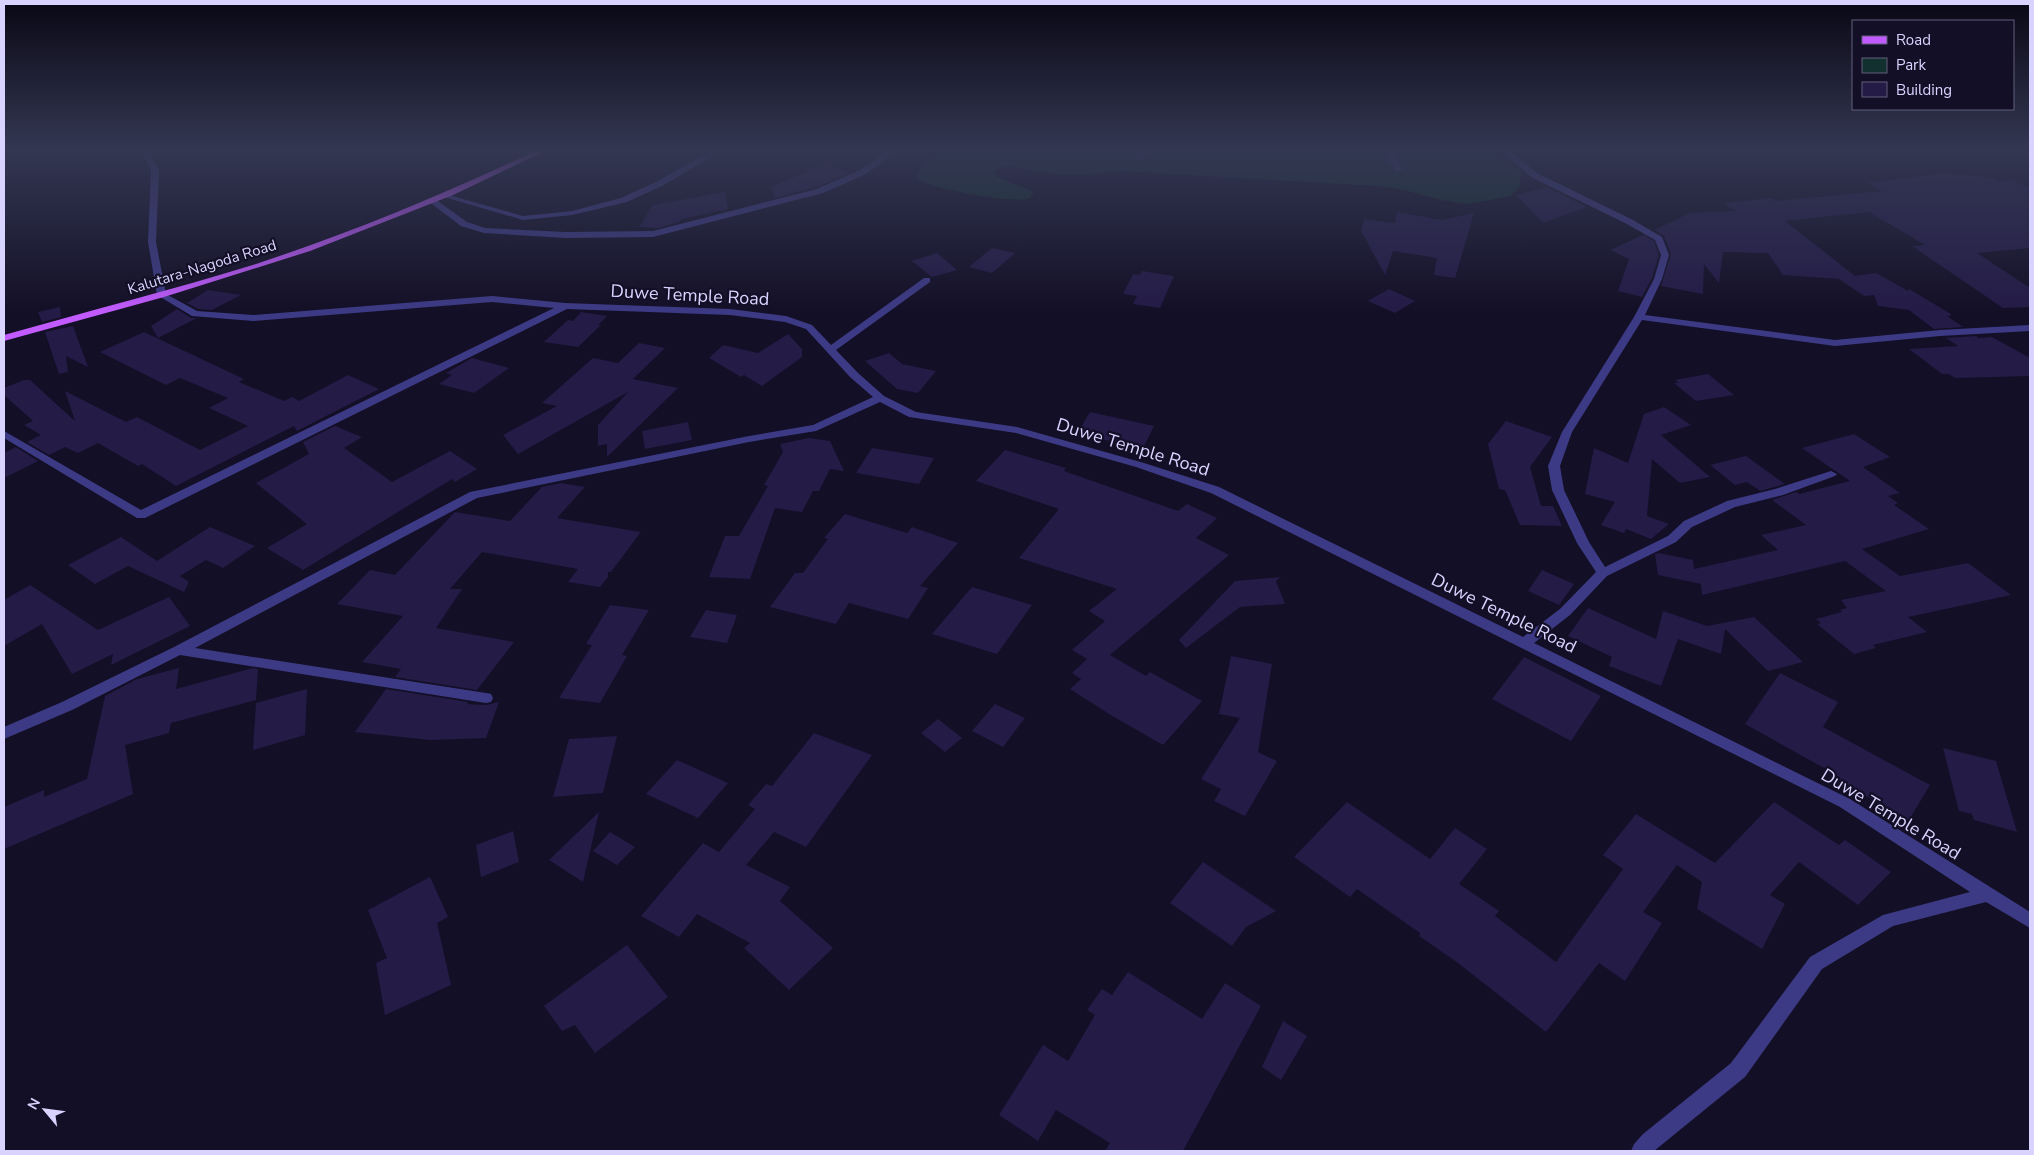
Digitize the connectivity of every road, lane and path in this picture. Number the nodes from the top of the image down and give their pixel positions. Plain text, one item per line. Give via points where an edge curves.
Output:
1 (154, 204) edge
2 (425, 204) edge
3 (436, 204) edge
4 (473, 204) edge
5 (608, 204) edge
6 (770, 204) edge
7 (1593, 204) edge
8 (927, 280) dead end
9 (162, 295) junction
10 (565, 306) junction
11 (1639, 317) junction
12 (2030, 328) edge
13 (4, 338) edge
14 (830, 350) junction
15 (880, 398) junction
16 (4, 434) edge
17 (1831, 474) dead end
18 (1603, 573) junction
19 (1524, 642) junction
20 (179, 650) junction
21 (486, 698) dead end
22 (4, 733) edge
23 (1989, 894) junction
24 (2030, 920) edge
25 (1641, 1151) edge

1 - 9 street via 152,242
2 - 9 main road, Kalutara-Nagoda Road via 342,236
3 - 6 street via 464,224 484,230 566,235 653,234
4 - 5 street via 523,218 572,213
7 - 11 street via 1659,239 1665,255 1658,279
8 - 14 street
9 - 10 street, Duwe Temple Road via 195,314 253,318 492,299
9 - 13 main road, Kalutara-Nagoda Road
10 - 14 street, Duwe Temple Road via 730,312 786,319 809,327
10 - 16 street via 141,514
11 - 12 street via 1835,343
11 - 18 street via 1567,432 1554,466 1558,490 1583,543
14 - 15 street, Duwe Temple Road
15 - 19 street, Duwe Temple Road via 913,415 1017,430 1215,490
15 - 20 street via 816,428 474,494
17 - 18 street via 1731,504 1688,524 1672,539
18 - 19 street via 1565,612
19 - 23 street, Duwe Temple Road via 1845,803
20 - 21 street
20 - 22 street via 67,706
23 - 24 street, Duwe Temple Road
23 - 25 street via 1889,920 1816,963 1738,1070

